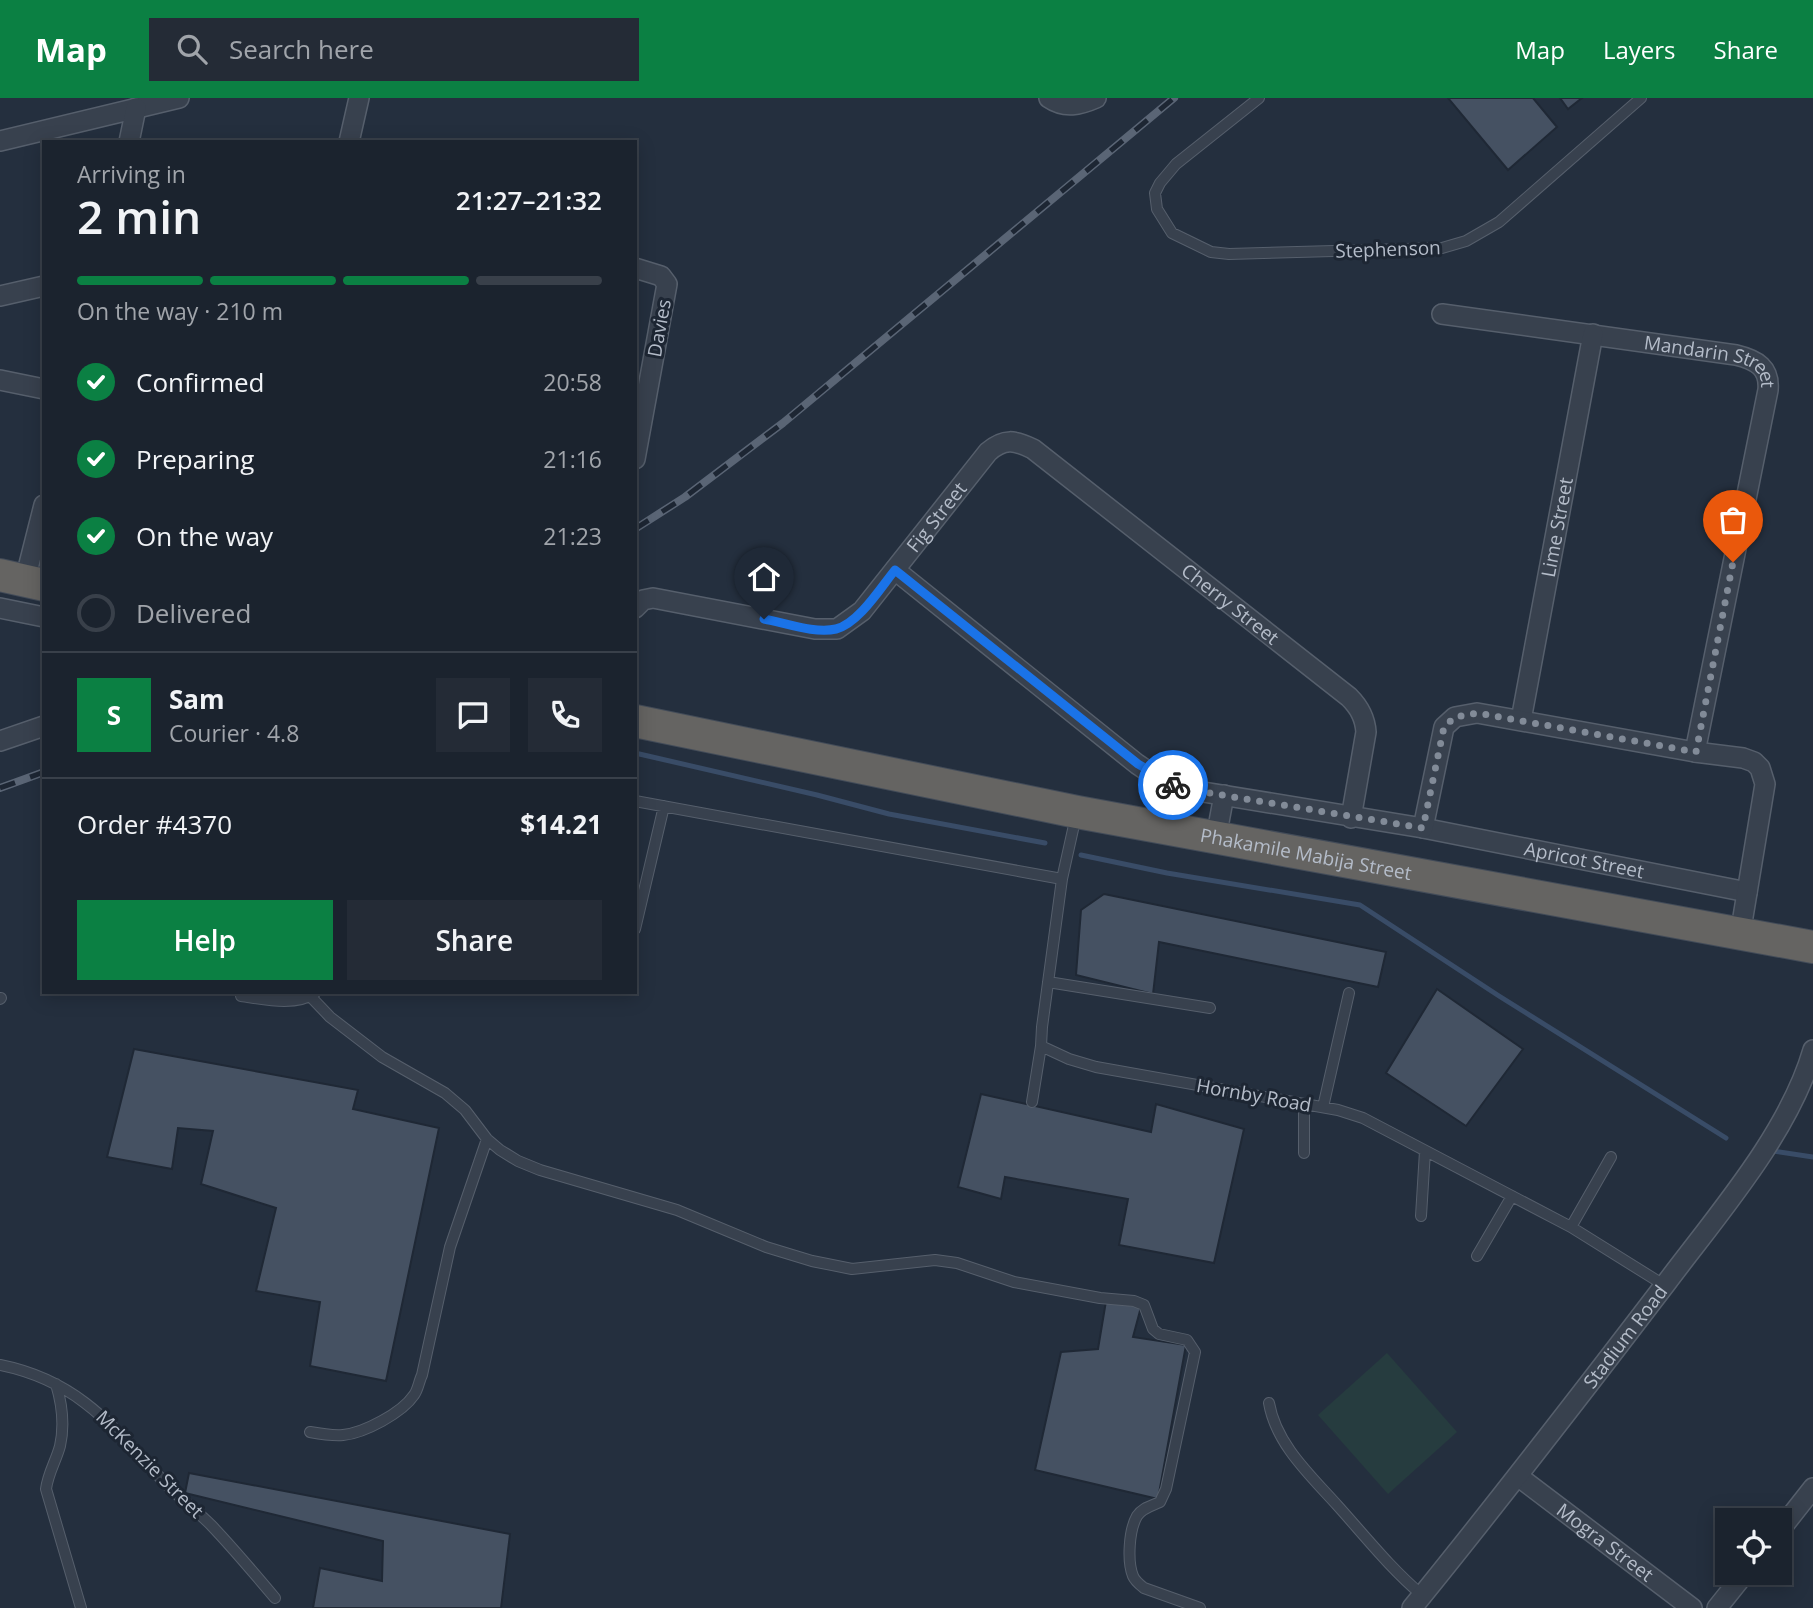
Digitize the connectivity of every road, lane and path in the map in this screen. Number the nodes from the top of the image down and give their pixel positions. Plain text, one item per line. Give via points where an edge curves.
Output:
1 (180, 98) edge
2 (359, 98) edge
3 (1049, 98) edge
4 (1096, 98) edge
5 (1259, 98) edge
6 (1642, 98) edge
7 (136, 108) junction
8 (129, 140) edge
9 (349, 140) edge
10 (0, 141) edge
11 (637, 268) edge
12 (42, 286) edge
13 (0, 296) edge
14 (1442, 314) dead end
15 (1593, 334) junction
16 (0, 380) edge
17 (42, 389) edge
18 (1009, 440) joint
19 (637, 448) edge
20 (42, 512) edge
21 (895, 570) junction
22 (23, 580) edge
23 (637, 606) edge
24 (0, 608) edge
25 (42, 617) edge
26 (1521, 720) junction
27 (637, 721) edge
28 (42, 727) edge
29 (0, 741) edge
30 (1696, 752) junction
31 (1224, 795) junction
32 (637, 801) edge
33 (664, 806) junction
34 (1077, 812) junction
35 (1351, 818) junction
36 (1423, 828) junction
37 (1216, 838) junction
38 (1062, 879) junction
39 (1747, 892) junction
40 (637, 921) edge
41 (1740, 935) junction
42 (1813, 947) edge
43 (1048, 982) junction
44 (1349, 993) dead end
45 (313, 994) edge
46 (241, 996) dead end
47 (1210, 1007) dead end
48 (1041, 1046) junction
49 (1813, 1050) edge
50 (1032, 1101) dead end
51 (1304, 1104) junction
52 (1323, 1107) junction
53 (487, 1139) junction
54 (1425, 1150) junction
55 (1304, 1153) dead end
56 (1611, 1157) dead end
57 (1512, 1196) junction
58 (1421, 1216) dead end
59 (1571, 1227) junction
60 (1477, 1256) dead end
61 (1664, 1285) junction
62 (0, 1365) edge
63 (56, 1384) junction
64 (1269, 1403) dead end
65 (310, 1432) dead end
66 (1519, 1477) junction
67 (1813, 1488) edge
68 (1792, 1515) edge
69 (1735, 1585) edge
70 (275, 1598) dead end
71 (1417, 1602) edge
72 (81, 1608) edge
73 (1200, 1608) edge
74 (1692, 1608) edge
75 (1717, 1608) edge

1 - 7 street
2 - 9 street
3 - 4 street via 1074,106
5 - 6 lane, Stephenson via 1176,164 1155,194 1157,209 1172,233 1211,252 1442,248 1466,241 1499,222
7 - 8 street
7 - 10 street
11 - 19 street, Davies via 652,272 667,284
12 - 13 street
14 - 15 street, Mandarin Street
15 - 26 street, Lime Street
15 - 30 street, Mandarin Street via 1750,358 1764,368 1769,380
16 - 17 street
18 - 21 street, Fig Street via 988,452
18 - 35 street, Cherry Street via 1033,449 1349,696 1362,713 1366,732
20 - 22 street
21 - 23 street, Fig Street via 862,611 837,629 815,629 653,598
21 - 31 street, Apricot Street via 1155,776 1185,789
24 - 25 street
26 - 30 street
26 - 36 street via 1467,713 1448,722
27 - 34 highway, Phakamile Mabija Street
28 - 29 street
30 - 39 street via 1744,758 1754,762 1763,775 1763,802
31 - 35 street, Apricot Street
31 - 37 street
32 - 33 lane
33 - 38 lane
33 - 40 lane
34 - 37 highway, Phakamile Mabija Street
34 - 38 lane
35 - 36 street, Apricot Street
36 - 39 street, Apricot Street
37 - 41 highway, Phakamile Mabija Street
38 - 43 lane
39 - 41 street
41 - 42 highway, Phakamile Mabija Street
43 - 47 lane
43 - 48 lane
44 - 52 lane
45 - 46 lane via 276,1000
45 - 53 lane via 330,1017 382,1057 445,1093
48 - 50 lane
48 - 51 lane, Hornby Road via 1096,1067
49 - 61 street, Stadium Road via 1777,1130
51 - 52 lane, Hornby Road
51 - 55 lane
52 - 54 lane, Hornby Road via 1363,1118
53 - 65 lane via 450,1247 414,1395 381,1422 366,1428 346,1435
53 - 73 lane via 540,1170 677,1210 803,1259 852,1269 912,1261 957,1263 1014,1282 1144,1305 1153,1329 1187,1340 1195,1352 1166,1489 1160,1502 1143,1509 1136,1518 1130,1552 1132,1574 1144,1588
54 - 57 lane, Hornby Road
54 - 58 lane
56 - 59 lane
57 - 59 lane, Hornby Road
57 - 60 lane
59 - 61 lane, Hornby Road
61 - 66 street, Stadium Road
62 - 63 lane, McKenzie Street
63 - 70 lane, McKenzie Street via 100,1412
63 - 72 lane via 63,1428 46,1489
64 - 71 lane via 1274,1424 1302,1466
66 - 71 street, Stadium Road
66 - 74 street, Mogra Street
67 - 68 street
69 - 75 street

